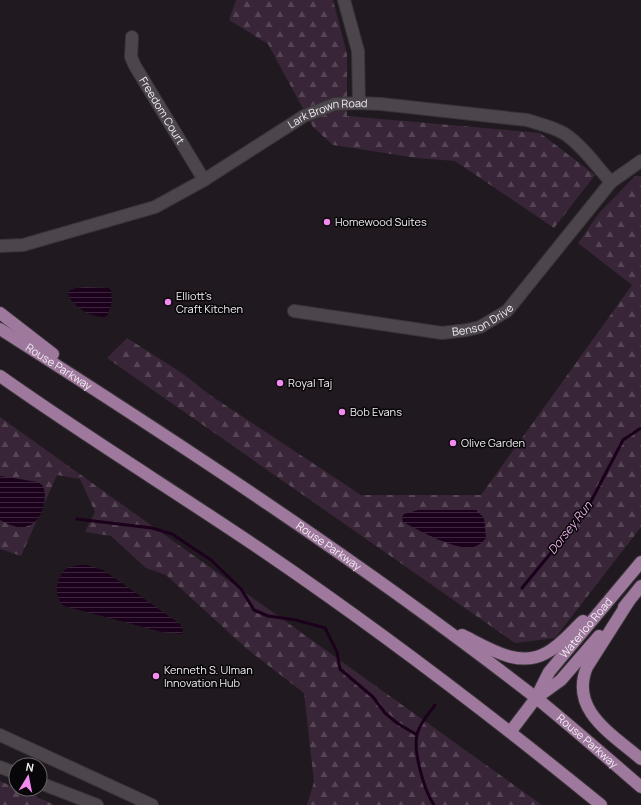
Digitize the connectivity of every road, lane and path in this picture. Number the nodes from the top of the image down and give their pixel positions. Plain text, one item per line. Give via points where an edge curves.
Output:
1 (344, 0) edge
2 (132, 37) dead end
3 (359, 103) junction
4 (641, 161) edge
5 (204, 180) junction
6 (611, 182) junction
7 (0, 246) edge
8 (294, 311) dead end
9 (0, 313) edge
10 (0, 328) edge
11 (0, 376) edge
12 (0, 382) edge
13 (122, 407) junction
14 (64, 422) junction
15 (641, 562) edge
16 (641, 586) edge
17 (615, 592) junction
18 (628, 601) junction
19 (434, 620) junction
20 (536, 698) junction
21 (511, 731) junction
22 (0, 735) edge
23 (641, 759) edge
24 (48, 785) edge
25 (641, 787) edge
26 (97, 805) edge
27 (152, 805) edge
28 (601, 805) edge

1 - 3 street via 358,51
2 - 5 street, Freedom Court via 131,57 135,66
3 - 5 street, Lark Brown Road via 335,104 304,116
3 - 6 street, Lark Brown Road via 542,124 573,140
4 - 6 street
5 - 7 street, Lark Brown Road via 155,207 12,246
6 - 8 street, Benson Drive via 508,311 480,327 442,333
9 - 13 main road
10 - 13 main road, Rouse Parkway
11 - 14 main road
12 - 14 main road
13 - 19 main road, Rouse Parkway
14 - 21 main road via 264,552
15 - 17 main road, Waterloo Road
16 - 18 main road, Waterloo Road
17 - 19 main road via 555,647 536,658 509,657
17 - 20 main road, Waterloo Road via 549,672
18 - 20 main road, Waterloo Road via 561,680
18 - 23 main road via 587,667 582,688 586,707 594,718
19 - 20 main road, Rouse Parkway
20 - 21 main road, Waterloo Road
20 - 25 main road, Rouse Parkway
21 - 28 main road
22 - 27 street
24 - 26 street

